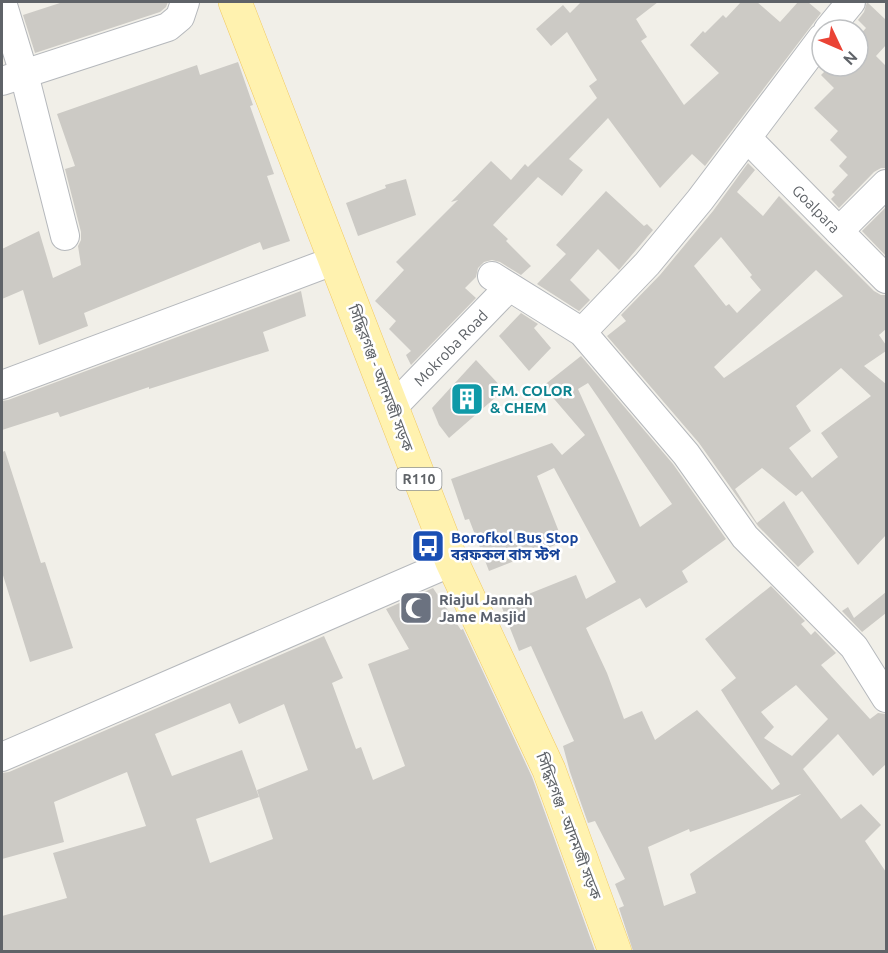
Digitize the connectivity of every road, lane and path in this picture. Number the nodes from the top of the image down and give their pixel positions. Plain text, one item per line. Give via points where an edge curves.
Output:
1 (2, 2) edge
2 (185, 2) edge
3 (235, 2) edge
4 (851, 2) edge
5 (838, 18) edge
6 (810, 54) edge
7 (13, 78) edge
8 (747, 138) junction
9 (886, 184) edge
10 (839, 231) junction
11 (65, 236) dead end
12 (336, 260) junction
13 (886, 279) edge
14 (582, 333) junction
15 (2, 385) edge
16 (392, 408) junction
17 (452, 562) junction
18 (886, 698) edge
19 (2, 757) edge
20 (615, 951) edge

1 - 7 street
2 - 7 street via 180,17 168,27
3 - 12 main road, সিদ্ধিরগঞ্জ - আদমজী সড়ক / R110
4 - 5 street
6 - 8 street
7 - 11 street
8 - 10 street, Goalpara
8 - 14 street via 647,264
9 - 10 street
10 - 13 street, Goalpara
12 - 15 street
12 - 16 main road, সিদ্ধিরগঞ্জ - আদমজী সড়ক / R110
14 - 16 street, Mokroba Road via 501,282
14 - 18 street via 687,454 745,537 854,647
16 - 17 main road, সিদ্ধিরগঞ্জ - আদমজী সড়ক / R110
17 - 19 street
17 - 20 main road, সিদ্ধিরগঞ্জ - আদমজী সড়ক / R110 via 549,770

